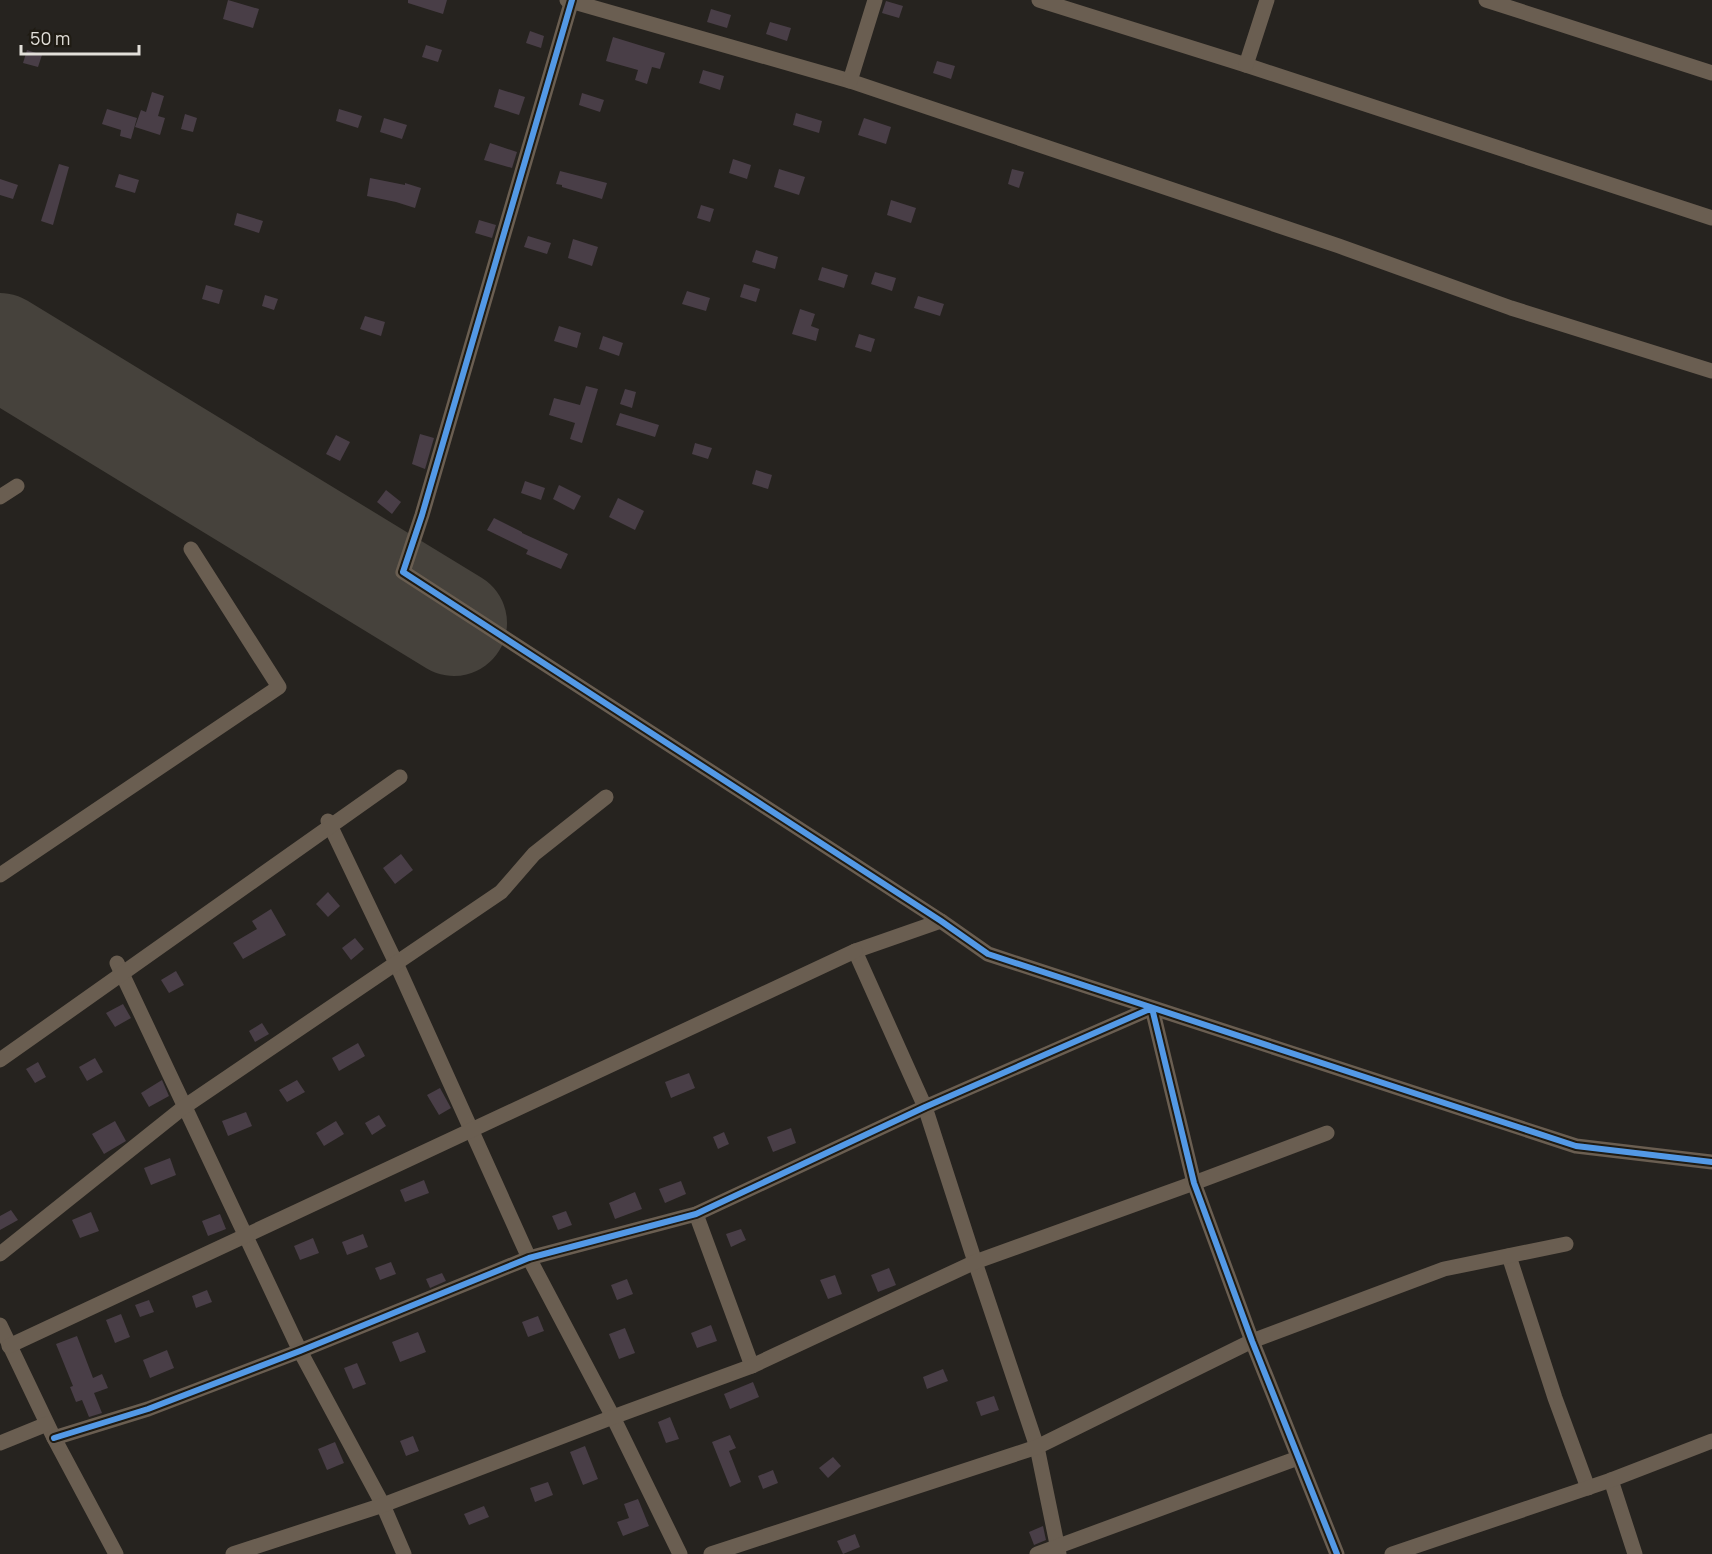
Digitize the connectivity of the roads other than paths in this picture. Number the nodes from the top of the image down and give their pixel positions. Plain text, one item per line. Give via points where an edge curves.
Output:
1 (875, 0) edge
2 (1040, 0) edge
3 (1267, 0) edge
4 (1486, 0) edge
5 (571, 1) edge
6 (1246, 65) junction
7 (1712, 73) edge
8 (850, 81) junction
9 (1712, 218) edge
10 (1712, 371) edge
11 (17, 486) dead end
12 (0, 497) edge
13 (191, 549) dead end
14 (400, 777) dead end
15 (606, 797) dead end
16 (329, 824) junction
17 (0, 875) edge
18 (941, 921) junction
19 (855, 951) junction
20 (396, 963) junction
21 (120, 968) junction
22 (1152, 1008) junction
23 (0, 1060) edge
24 (184, 1107) junction
25 (925, 1107) junction
26 (471, 1130) junction
27 (1327, 1133) dead end
28 (1712, 1162) edge
29 (1194, 1184) junction
30 (696, 1214) junction
31 (247, 1235) junction
32 (1566, 1244) dead end
33 (0, 1254) edge
34 (1509, 1257) junction
35 (528, 1258) junction
36 (975, 1262) junction
37 (0, 1325) edge
38 (1252, 1341) junction
39 (9, 1346) junction
40 (300, 1351) junction
41 (752, 1366) junction
42 (613, 1417) junction
43 (50, 1431) junction
44 (1712, 1441) edge
45 (0, 1443) edge
46 (1037, 1447) junction
47 (1298, 1458) junction
48 (1611, 1480) junction
49 (1588, 1488) junction
50 (383, 1504) junction
51 (1058, 1550) edge
52 (116, 1554) edge
53 (233, 1554) edge
54 (404, 1554) edge
55 (680, 1554) edge
56 (711, 1554) edge
57 (1037, 1554) edge
58 (1337, 1554) edge
59 (1392, 1554) edge
60 (1635, 1554) edge

1 - 8 street
2 - 6 street
3 - 6 street
4 - 7 street
5 - 8 street
5 - 18 street via 403,573
6 - 9 street
8 - 10 street via 1511,308
11 - 12 street
13 - 17 street via 279,687
14 - 16 street
15 - 20 street via 534,854 501,892
16 - 20 street
16 - 21 street
18 - 19 street
18 - 22 street via 988,954
19 - 25 street
19 - 26 street
20 - 24 street
20 - 26 street
21 - 23 street
21 - 24 street
22 - 25 street
22 - 28 street via 1576,1146
22 - 29 street
24 - 31 street
24 - 33 street
25 - 30 street
25 - 36 street
26 - 31 street
26 - 35 street
27 - 29 street
29 - 36 street
29 - 38 street
30 - 35 street
30 - 41 street
31 - 39 street
31 - 40 street
32 - 34 street
34 - 38 street via 1444,1269
34 - 49 street
35 - 40 street
35 - 42 street
36 - 41 street
36 - 46 street
37 - 39 street
38 - 46 street
38 - 47 street
39 - 43 street
40 - 43 street via 148,1409
40 - 50 street
41 - 42 street
42 - 50 street
42 - 55 street
43 - 45 street
43 - 52 street
44 - 48 street
46 - 51 street
46 - 56 street
47 - 51 street
47 - 58 street
48 - 49 street
48 - 60 street
49 - 59 street
50 - 53 street
50 - 54 street
51 - 57 street

